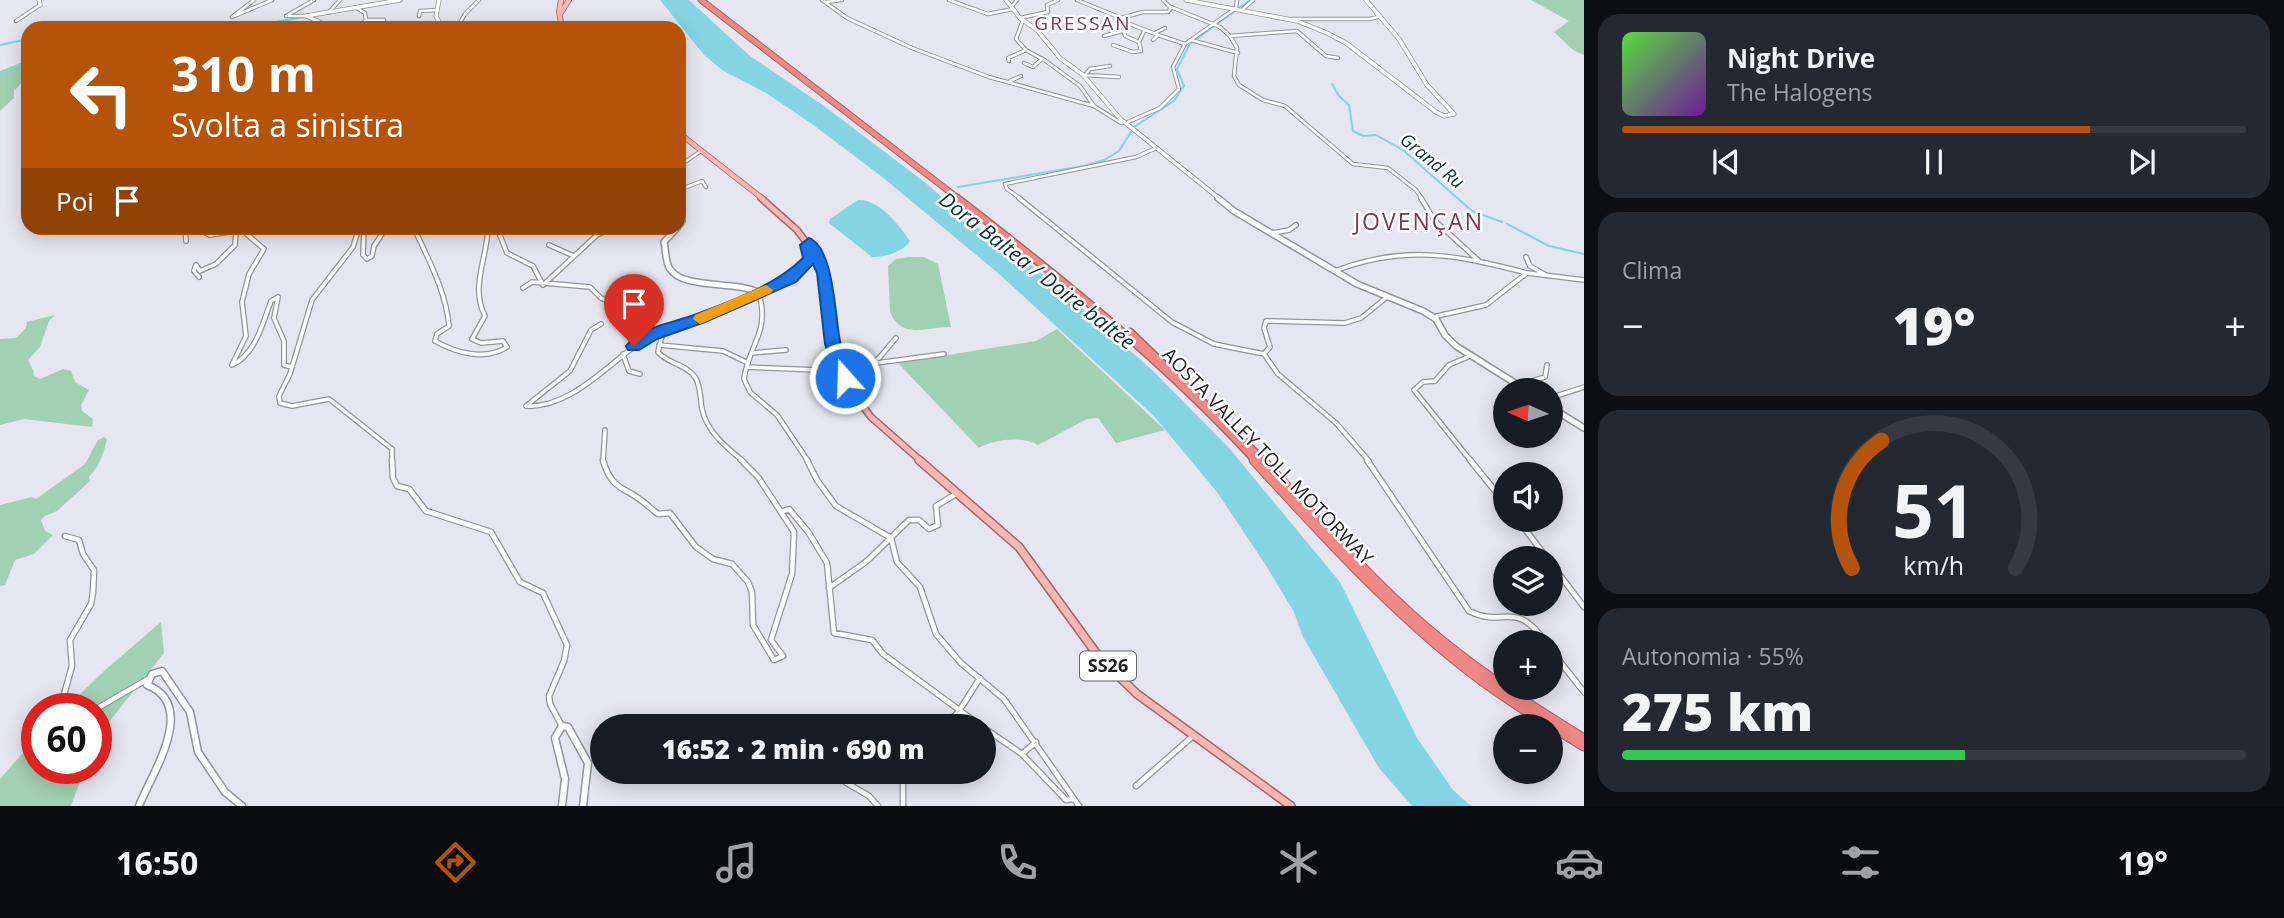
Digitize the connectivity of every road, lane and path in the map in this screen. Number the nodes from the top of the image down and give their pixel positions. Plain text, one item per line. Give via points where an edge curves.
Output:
1 (254, 0) edge
2 (272, 0) edge
3 (314, 0) edge
4 (340, 0) edge
5 (364, 0) edge
6 (400, 0) edge
7 (439, 0) edge
8 (479, 0) edge
9 (565, 0) edge
10 (703, 0) edge
11 (842, 0) edge
12 (949, 0) edge
13 (1006, 0) edge
14 (1017, 0) edge
15 (1058, 0) edge
16 (1077, 0) edge
17 (1163, 0) edge
18 (1186, 0) edge
19 (1237, 0) edge
20 (1254, 0) edge
21 (1367, 0) edge
22 (824, 1) edge
23 (40, 2) edge
24 (362, 7) junction
25 (1013, 7) junction
26 (356, 8) junction
27 (1171, 8) junction
28 (1235, 9) junction
29 (437, 10) junction
30 (1242, 10) junction
31 (329, 12) junction
32 (1376, 12) junction
33 (560, 15) junction
34 (306, 16) junction
35 (419, 16) dead end
36 (1277, 17) junction
37 (1022, 19) junction
38 (366, 20) joint
39 (384, 20) dead end
40 (1121, 20) junction
41 (1293, 20) junction
42 (16, 21) dead end
43 (317, 21) edge
44 (437, 21) edge
45 (461, 21) edge
46 (561, 21) edge
47 (1214, 24) junction
48 (1165, 28) dead end
49 (1122, 30) junction
50 (1144, 31) junction
51 (1297, 31) junction
52 (1153, 34) junction
53 (1158, 35) junction
54 (1104, 36) dead end
55 (1230, 36) junction
56 (1153, 40) dead end
57 (1191, 40) junction
58 (1139, 42) junction
59 (1185, 44) junction
60 (1113, 45) dead end
61 (1026, 50) junction
62 (1238, 53) junction
63 (1338, 58) dead end
64 (1042, 59) junction
65 (1009, 61) dead end
66 (1024, 63) dead end
67 (1110, 66) dead end
68 (1084, 75) junction
69 (1021, 76) dead end
70 (1119, 77) dead end
71 (1010, 81) junction
72 (1094, 106) junction
73 (1125, 123) junction
74 (686, 140) edge
75 (1156, 148) junction
76 (701, 151) junction
77 (686, 161) edge
78 (706, 187) dead end
79 (686, 188) edge
80 (1296, 225) dead end
81 (1270, 233) junction
82 (186, 235) edge
83 (236, 235) edge
84 (248, 235) edge
85 (359, 235) edge
86 (364, 235) edge
87 (381, 235) edge
88 (418, 235) edge
89 (487, 235) edge
90 (500, 235) edge
91 (597, 235) edge
92 (670, 235) edge
93 (186, 242) dead end
94 (809, 242) junction
95 (548, 245) dead end
96 (574, 256) junction
97 (1527, 257) dead end
98 (1479, 261) junction
99 (1334, 271) junction
100 (1527, 272) junction
101 (199, 277) dead end
102 (1551, 278) junction
103 (1584, 280) edge
104 (543, 285) junction
105 (523, 288) dead end
106 (759, 293) junction
107 (1387, 297) junction
108 (1436, 319) junction
109 (601, 324) dead end
110 (663, 331) junction
111 (652, 335) junction
112 (896, 338) dead end
113 (659, 345) junction
114 (786, 350) dead end
115 (752, 353) junction
116 (623, 354) junction
117 (944, 354) dead end
118 (1264, 354) junction
119 (1470, 356) junction
120 (869, 364) junction
121 (747, 365) junction
122 (1547, 365) dead end
123 (292, 367) junction
124 (839, 368) junction
125 (818, 370) dead end
126 (640, 374) dead end
127 (1506, 378) edge
128 (1542, 378) edge
129 (1584, 387) edge
130 (1563, 395) edge
131 (1563, 415) edge
132 (1584, 428) edge
133 (605, 430) dead end
134 (1493, 488) edge
135 (958, 493) junction
136 (781, 512) junction
137 (1527, 532) edge
138 (65, 536) dead end
139 (891, 538) junction
140 (1538, 546) edge
141 (1563, 579) edge
142 (829, 588) junction
143 (1584, 607) edge
144 (1537, 630) edge
145 (1563, 665) edge
146 (980, 678) junction
147 (148, 680) junction
148 (1584, 692) edge
149 (64, 693) edge
150 (112, 700) edge
151 (959, 711) junction
152 (956, 714) edge
153 (963, 714) edge
154 (562, 726) junction
155 (996, 736) edge
156 (1194, 736) junction
157 (1584, 739) edge
158 (1036, 742) junction
159 (1584, 746) edge
160 (1022, 754) junction
161 (848, 784) edge
162 (903, 784) edge
163 (1136, 786) dead end
164 (1074, 799) junction
165 (139, 806) edge
166 (242, 806) edge
167 (562, 806) edge
168 (583, 806) edge
169 (878, 806) edge
170 (903, 806) edge
171 (1079, 806) edge
172 (1291, 806) edge

1 - 2 street via 232,17
3 - 34 street via 286,16
4 - 31 street
5 - 24 street
6 - 24 street
7 - 29 street
8 - 45 street
9 - 33 main road
9 - 33 main road
10 - 157 highway, AOSTA VALLEY TOLL MOTORWAY via 1076,285 1211,408 1426,628 1516,697
10 - 159 highway, AOSTA VALLEY TOLL MOTORWAY via 1070,285 1187,392 1418,629 1515,703
11 - 22 street
12 - 25 street via 988,14
13 - 25 street
14 - 25 street
15 - 37 street via 1047,5 1048,12
16 - 40 street
17 - 27 street
18 - 28 street
19 - 28 street
20 - 30 street
21 - 32 street
22 - 71 street via 847,18 912,48
23 - 42 street
24 - 26 street
25 - 37 street
26 - 31 street
26 - 38 street via 365,13
27 - 40 street
27 - 47 street
28 - 30 street
28 - 47 street
29 - 35 street via 420,11
29 - 44 street
30 - 36 street
31 - 34 street
32 - 36 street via 1378,17 1363,20
32 - 41 street via 1427,85 1454,114 1436,112 1346,43
33 - 46 main road
34 - 43 street
36 - 41 street
37 - 61 street via 1015,36
37 - 68 street
38 - 39 street
40 - 49 street
40 - 50 street
41 - 51 street
47 - 55 street
47 - 57 street
48 - 52 street
49 - 54 street
49 - 58 street
50 - 52 street
50 - 58 street
51 - 55 street
51 - 63 street via 1326,56
52 - 53 street
53 - 56 street
53 - 59 street
55 - 62 street
57 - 59 street
57 - 62 street
58 - 60 street via 1142,50 1138,52
59 - 73 street via 1173,67 1179,89 1160,107
61 - 64 street
61 - 65 street
62 - 98 street via 1234,76 1239,85 1263,100 1285,106 1353,164 1388,168 1399,174 1416,190 1434,220
64 - 66 street via 1033,67
64 - 72 street via 1085,92
67 - 68 street via 1090,69
68 - 70 street
68 - 73 street
69 - 71 street
71 - 72 street
72 - 73 street
73 - 75 street
74 - 76 main road, SS26
75 - 81 street via 1234,211
75 - 118 street via 1136,157 1005,184 1160,316 1222,349
76 - 77 street
76 - 94 main road, SS26
78 - 79 street via 702,181
80 - 81 street
81 - 99 street
82 - 93 street
83 - 101 street via 235,245 216,264 200,271 196,265
84 - 123 street via 264,249 249,274 242,302 246,336 231,364 241,362 259,334 271,301 278,297 274,318 286,348 284,365
85 - 123 street via 312,301
86 - 87 street via 367,259
88 - 89 street via 447,307 449,326 436,334 435,341 455,352 496,354 505,350 506,343 472,339 485,316 478,303 477,285
90 - 104 street via 508,253 533,266
91 - 96 street
92 - 106 street via 664,242 673,273
94 - 106 street via 811,256 796,275
94 - 124 main road, SS26 via 824,273
95 - 96 street
96 - 104 street
97 - 102 street via 1531,266
98 - 99 street via 1398,252
98 - 100 street
99 - 107 street
100 - 102 street
100 - 108 street via 1495,301
102 - 103 street
104 - 105 street via 532,282
104 - 111 street via 590,287 601,298 633,313
106 - 110 street
106 - 115 street via 764,319
107 - 108 street
107 - 118 street via 1361,318 1345,323 1266,321 1270,347
108 - 119 street via 1445,335
109 - 116 street via 591,330 569,371 526,406 534,408 575,391
110 - 111 street
110 - 113 street
111 - 116 street
112 - 120 street
113 - 121 street via 723,351
113 - 136 street via 662,359 696,378 705,419 720,444 748,466
114 - 115 street
115 - 121 street
116 - 126 street via 629,371
117 - 120 street
118 - 144 street via 1275,373 1350,437 1469,611 1480,618 1516,617 1530,621
119 - 127 street
119 - 134 street via 1449,365 1435,381 1423,382 1413,390
120 - 124 street
121 - 125 street
121 - 139 street via 744,379 751,393 777,415 828,497 844,513
122 - 128 street
123 - 154 street via 279,403 295,406 329,399 391,449 397,486 409,489 426,512 491,532 520,582 543,593 566,645 550,696
124 - 135 main road, SS26 via 871,417
129 - 130 street
131 - 132 street
133 - 136 street via 603,460 608,478 658,514 670,513 696,547 713,559 732,564 748,582 753,625 774,660 783,656 771,640 792,574 794,532
135 - 139 street via 936,506 938,525 929,529 919,520 909,520
135 - 156 main road, SS26 via 1026,554 1115,674
136 - 142 street via 789,509 824,554
137 - 140 street
138 - 149 street via 79,540 94,577 91,604 69,640 72,666
139 - 142 street
139 - 146 street via 897,562 920,587 936,634
141 - 143 street
142 - 151 street via 834,633 872,640
145 - 148 street
146 - 151 street
146 - 158 street via 1004,699
147 - 150 street
147 - 165 street via 147,685 158,689 164,698 172,720 164,755
147 - 166 street via 157,671 167,677 190,712 198,752 225,792
151 - 152 street
151 - 153 street
154 - 167 street via 555,738 565,772
154 - 168 street via 568,727 588,763
155 - 160 street
156 - 163 street
156 - 172 main road, SS26
158 - 160 street
158 - 164 street
160 - 164 street via 1054,791 1066,800
161 - 169 street
162 - 170 street
164 - 171 street

